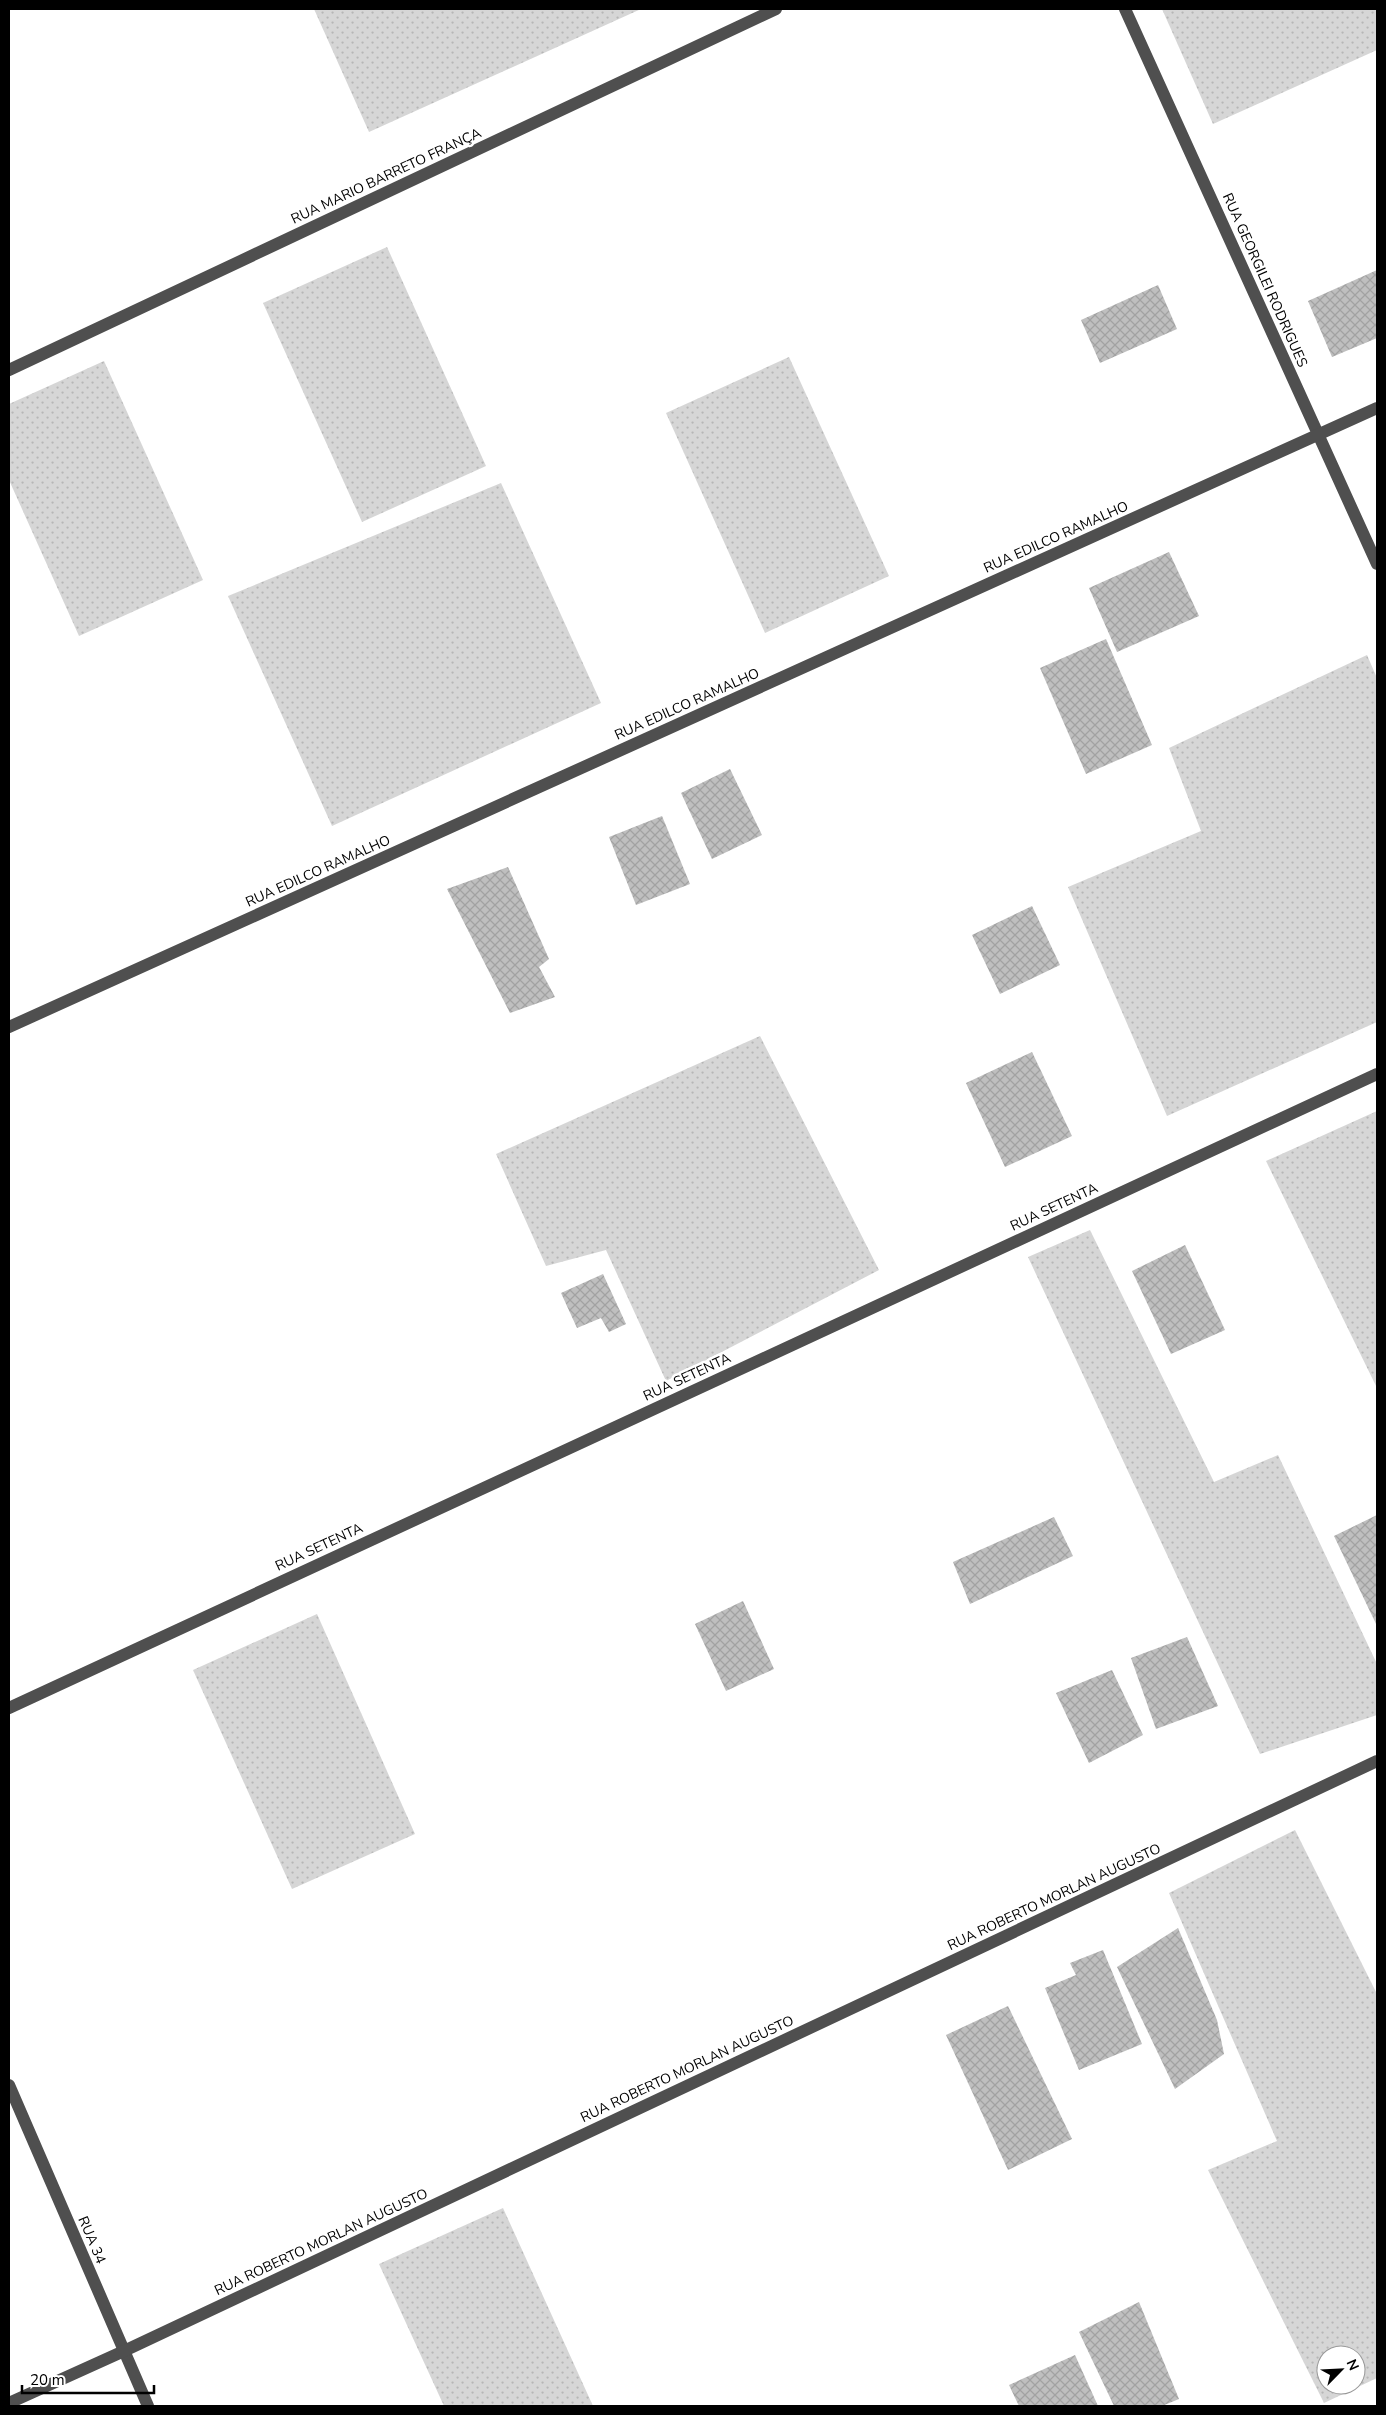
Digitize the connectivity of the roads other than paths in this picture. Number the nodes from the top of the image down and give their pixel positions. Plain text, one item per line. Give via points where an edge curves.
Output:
1 (776, 9) edge
2 (1125, 9) edge
3 (9, 370) edge
4 (1377, 408) edge
5 (1318, 435) junction
6 (1377, 564) edge
7 (9, 1027) edge
8 (1377, 1074) edge
9 (9, 1708) edge
10 (1377, 1761) edge
11 (9, 2085) edge
12 (124, 2351) junction
13 (9, 2403) edge
14 (148, 2406) edge

1 - 3 street, RUA MARIO BARRETO FRANÇA
2 - 5 street, RUA GEORGILEI RODRIGUES
4 - 5 street, RUA EDILCO RAMALHO
5 - 6 street, RUA GEORGILEI RODRIGUES
5 - 7 street, RUA EDILCO RAMALHO
8 - 9 street, RUA SETENTA
10 - 12 street, RUA ROBERTO MORLAN AUGUSTO
11 - 12 street, RUA 34
12 - 13 street, RUA ROBERTO MORLAN AUGUSTO
12 - 14 street, RUA 34

